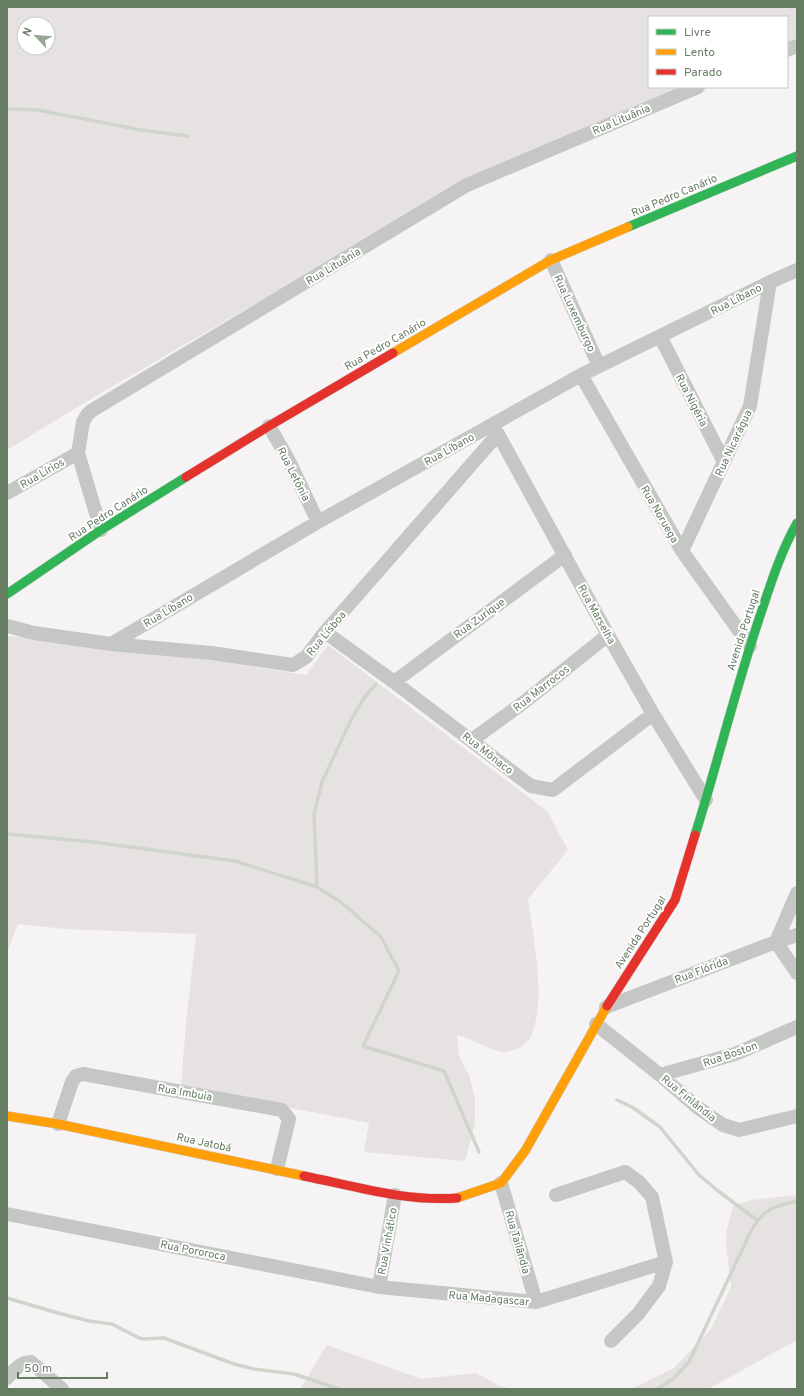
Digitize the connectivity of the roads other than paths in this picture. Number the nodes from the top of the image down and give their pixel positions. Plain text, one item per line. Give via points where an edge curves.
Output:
1 (696, 88) edge
2 (797, 156) edge
3 (551, 260) junction
4 (797, 270) edge
5 (770, 282) junction
6 (660, 336) junction
7 (599, 366) junction
8 (582, 374) junction
9 (269, 426) junction
10 (495, 429) junction
11 (78, 453) junction
12 (724, 462) junction
13 (7, 493) edge
14 (318, 522) junction
15 (797, 523) edge
16 (101, 530) junction
17 (682, 551) junction
18 (565, 555) junction
19 (7, 594) edge
20 (7, 626) edge
21 (325, 632) junction
22 (608, 634) junction
23 (111, 644) junction
24 (750, 646) junction
25 (394, 682) junction
26 (653, 714) junction
27 (472, 740) junction
28 (706, 800) junction
29 (797, 892) edge
30 (797, 935) edge
31 (776, 942) junction
32 (797, 973) edge
33 (606, 1007) junction
34 (596, 1024) junction
35 (797, 1027) edge
36 (660, 1075) junction
37 (7, 1116) edge
38 (797, 1116) edge
39 (58, 1124) junction
40 (277, 1169) junction
41 (501, 1182) junction
42 (395, 1195) junction
43 (556, 1195) dead end
44 (7, 1214) edge
45 (666, 1262) junction
46 (379, 1287) junction
47 (536, 1302) junction
48 (612, 1342) dead end
49 (7, 1378) edge
50 (62, 1389) edge

1 - 11 street, Rua Lituânia via 467,185 92,411 83,422
2 - 3 street, Rua Pedro Canário
3 - 7 street, Rua Luxemburgo
3 - 9 street, Rua Pedro Canário
4 - 5 street, Rua Líbano
5 - 6 street, Rua Líbano
5 - 12 street, Rua Nicarágua via 750,406
6 - 7 street, Rua Líbano
6 - 12 street, Rua Nigéria
7 - 8 street, Rua Líbano
8 - 10 street, Rua Líbano
8 - 17 street, Rua Noruega
9 - 14 street, Rua Letônia
9 - 16 street, Rua Pedro Canário
10 - 14 street, Rua Líbano
10 - 18 street, Rua Marselha
10 - 21 street, Rua Lísboa
11 - 13 street, Rua Lírios
11 - 16 street, Rua Lituânia
12 - 17 street, Rua Nicarágua
14 - 23 street, Rua Líbano
15 - 24 street, Avenida Portugal via 773,578
16 - 19 street, Rua Pedro Canário
17 - 24 street, Rua Noruega
18 - 22 street, Rua Marselha
18 - 25 street, Rua Zurique
20 - 23 street, Rua Lísboa via 34,634
21 - 23 street, Rua Lísboa via 306,657 293,665
21 - 25 street, Rua Mônaco
22 - 26 street, Rua Marselha
22 - 27 street, Rua Marrocos via 523,703
24 - 28 street, Avenida Portugal
25 - 27 street, Rua Mônaco
26 - 27 street, Rua Mônaco via 553,790 531,786
26 - 28 street, Rua Marselha
28 - 33 street, Avenida Portugal via 676,900
29 - 31 street
30 - 31 street, Rua Flórida
31 - 32 street
31 - 33 street, Rua Flórida
33 - 34 street, Avenida Portugal
34 - 36 street, Rua Finlândia
34 - 41 street, Avenida Portugal via 525,1151
35 - 36 street, Rua Boston via 735,1054
36 - 38 street, Rua Finlândia via 697,1107 728,1127 739,1130
37 - 39 street, Rua Jatobá
39 - 40 street, Rua Jatobá
39 - 40 street, Rua Imbuia via 72,1082 76,1076 83,1074 282,1110 289,1119
40 - 42 street, Rua Jatobá
41 - 42 street via 460,1198
41 - 47 street, Rua Tailândia
42 - 46 street, Rua Vinhático
43 - 45 street via 625,1172 639,1182 652,1197
44 - 46 street, Rua Pororoca
45 - 47 street, Rua Madagascar
45 - 48 street via 659,1286
46 - 47 street, Rua Madagascar
49 - 50 street via 25,1362 31,1362

